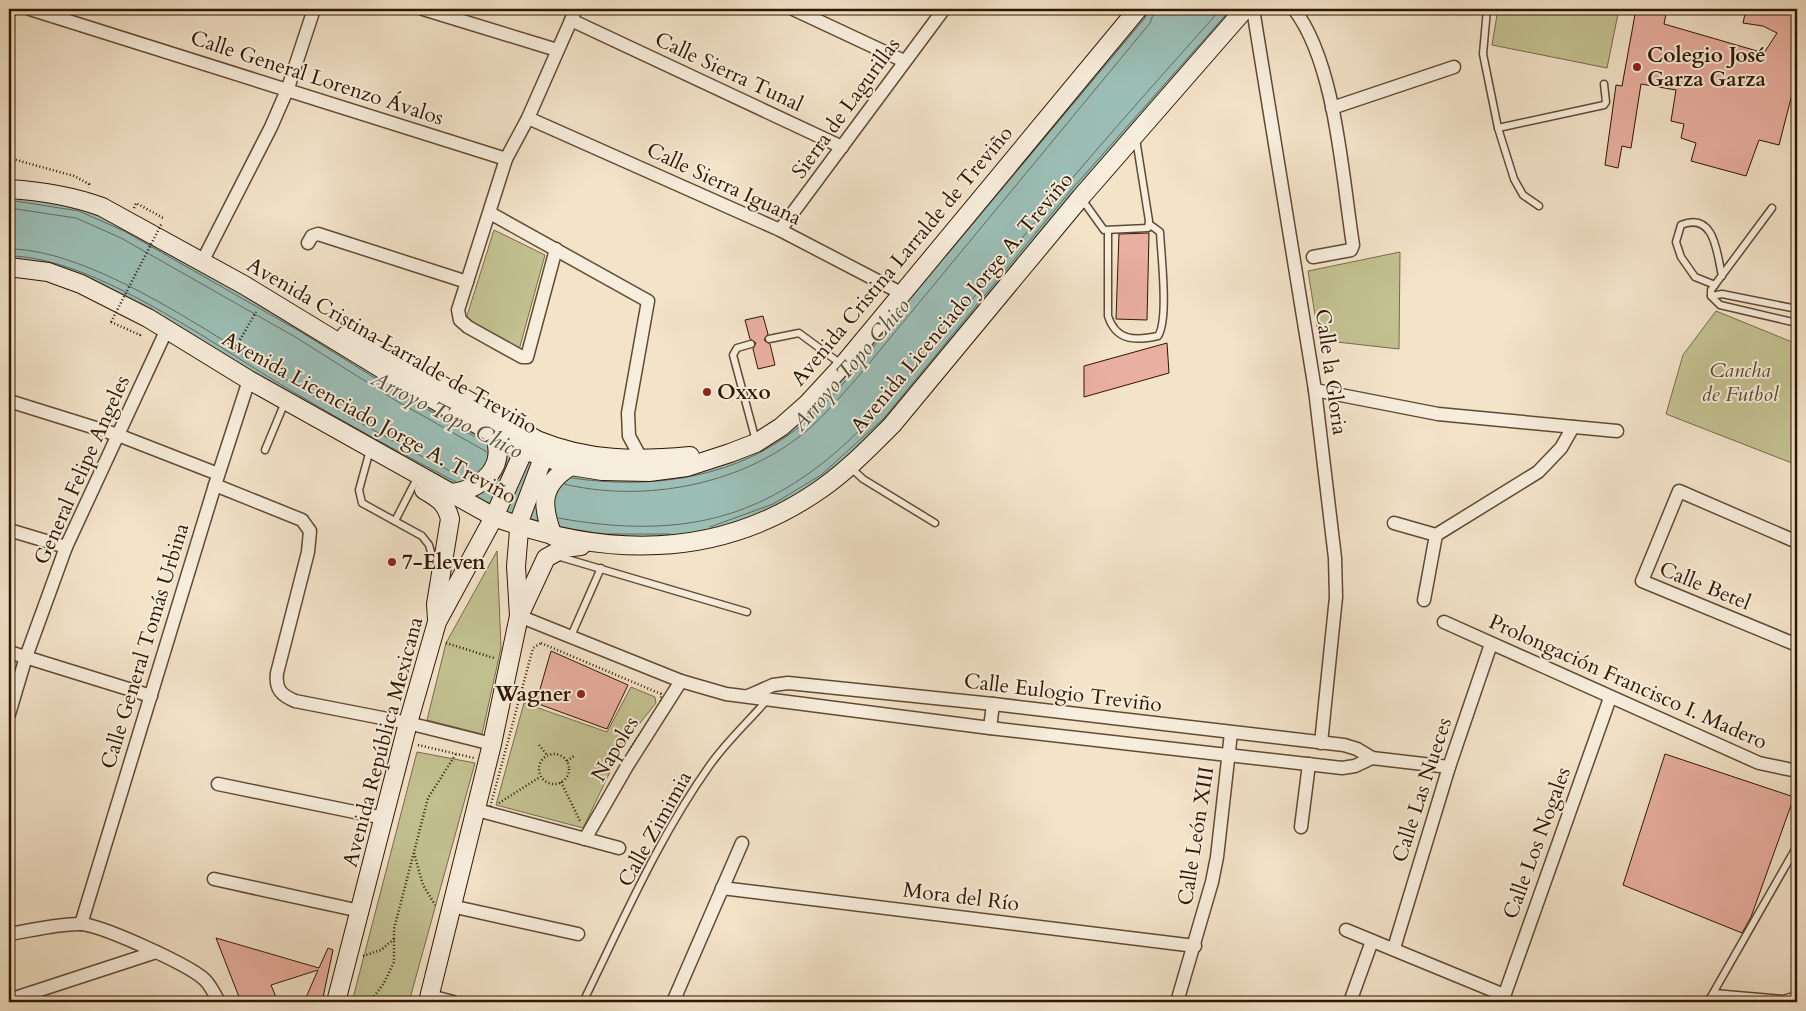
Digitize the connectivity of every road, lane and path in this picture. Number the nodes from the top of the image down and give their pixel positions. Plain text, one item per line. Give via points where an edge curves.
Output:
1 (17, 9) edge
2 (30, 9) edge
3 (314, 9) edge
4 (423, 9) edge
5 (793, 9) edge
6 (944, 9) edge
7 (1138, 9) edge
8 (1244, 9) edge
9 (1253, 9) edge
10 (1294, 9) edge
11 (1487, 9) edge
12 (574, 14) edge
13 (9, 32) edge
14 (558, 50) junction
15 (904, 61) junction
16 (1454, 67) dead end
17 (1604, 84) dead end
18 (288, 88) junction
19 (1332, 108) junction
20 (528, 118) junction
21 (1498, 128) junction
22 (1135, 134) junction
23 (842, 147) junction
24 (9, 158) edge
25 (506, 159) junction
26 (9, 189) edge
27 (1080, 197) junction
28 (82, 200) junction
29 (136, 203) dead end
30 (1539, 206) dead end
31 (1772, 208) dead end
32 (490, 214) junction
33 (165, 219) dead end
34 (162, 223) dead end
35 (1149, 224) junction
36 (780, 230) junction
37 (1108, 231) junction
38 (308, 243) dead end
39 (556, 249) junction
40 (1313, 256) dead end
41 (202, 262) junction
42 (9, 267) edge
43 (1722, 276) junction
44 (467, 282) junction
45 (1715, 285) junction
46 (901, 293) junction
47 (1711, 296) junction
48 (1797, 309) edge
49 (257, 312) dead end
50 (307, 322) junction
51 (1797, 324) edge
52 (168, 329) junction
53 (140, 335) dead end
54 (769, 339) dead end
55 (752, 344) dead end
56 (230, 356) dead end
57 (843, 366) junction
58 (249, 380) junction
59 (1315, 390) junction
60 (9, 401) edge
61 (285, 401) junction
62 (1573, 427) junction
63 (1617, 431) dead end
64 (118, 435) junction
65 (495, 439) junction
66 (756, 442) junction
67 (370, 449) junction
68 (265, 450) dead end
69 (730, 453) junction
70 (523, 454) junction
71 (642, 460) junction
72 (541, 462) junction
73 (400, 465) junction
74 (850, 466) junction
75 (566, 469) junction
76 (216, 480) junction
77 (414, 484) junction
78 (460, 492) junction
79 (497, 510) junction
80 (520, 519) junction
81 (394, 521) junction
82 (935, 523) dead end
83 (1394, 523) dead end
84 (9, 530) edge
85 (1436, 535) junction
86 (553, 536) junction
87 (1797, 542) edge
88 (599, 544) junction
89 (66, 547) junction
90 (551, 554) junction
91 (600, 568) junction
92 (439, 584) junction
93 (1424, 600) dead end
94 (747, 612) dead end
95 (519, 616) junction
96 (437, 622) junction
97 (1444, 622) dead end
98 (571, 636) junction
99 (441, 641) dead end
100 (1491, 644) junction
101 (1797, 645) edge
102 (9, 652) edge
103 (26, 657) junction
104 (496, 658) dead end
105 (681, 680) junction
106 (773, 685) junction
107 (151, 696) junction
108 (748, 696) junction
109 (1610, 698) junction
110 (768, 699) junction
111 (993, 704) junction
112 (9, 714) edge
113 (408, 723) junction
114 (990, 728) junction
115 (1231, 733) junction
116 (1321, 743) junction
117 (413, 744) dead end
118 (492, 744) junction
119 (540, 745) dead end
120 (456, 754) junction
121 (547, 755) junction
122 (1229, 755) junction
123 (574, 756) dead end
124 (1372, 758) junction
125 (481, 759) dead end
126 (567, 761) junction
127 (1309, 764) junction
128 (1449, 767) junction
129 (1797, 771) edge
130 (540, 777) junction
131 (561, 782) junction
132 (218, 784) dead end
133 (483, 809) junction
134 (384, 818) junction
135 (1301, 827) dead end
136 (586, 836) junction
137 (742, 842) dead end
138 (1797, 846) edge
139 (619, 848) dead end
140 (414, 852) junction
141 (214, 879) dead end
142 (722, 888) junction
143 (445, 909) junction
144 (360, 911) junction
145 (81, 924) junction
146 (1346, 930) dead end
147 (9, 934) edge
148 (578, 934) dead end
149 (394, 939) junction
150 (1372, 941) junction
151 (1195, 946) junction
152 (1394, 948) junction
153 (156, 952) junction
154 (358, 957) dead end
155 (1714, 993) junction
156 (1797, 995) edge
157 (429, 999) edge
158 (1503, 999) edge
159 (9, 1000) edge
160 (219, 1002) edge
161 (336, 1002) edge
162 (370, 1002) edge
163 (453, 1002) edge
164 (583, 1002) edge
165 (672, 1002) edge
166 (1177, 1002) edge
167 (1350, 1002) edge
168 (1708, 1002) edge

1 - 13 path
2 - 18 street, Calle General Lorenzo Ávalos
3 - 18 street
4 - 14 street
5 - 15 street
6 - 15 street, Sierra de Lagurillas
7 - 46 main road, Avenida Cristina Larralde de Treviño
8 - 22 main road, Avenida Licenciado Jorge A. Treviño
9 - 59 street, Calle la Gloria
10 - 19 street via 1318,53
11 - 21 lane via 1482,54
12 - 14 street
12 - 23 street, Calle Sierra Tunal
14 - 20 street
15 - 23 street, Sierra de Lagurillas
16 - 19 street
17 - 21 lane via 1604,105
18 - 25 street, Calle General Lorenzo Ávalos
18 - 41 street via 246,179
19 - 40 street via 1353,247
20 - 25 street
20 - 36 street, Calle Sierra Iguana
21 - 30 lane via 1522,195
22 - 27 main road, Avenida Licenciado Jorge A. Treviño
22 - 35 lane
23 - 36 street, Sierra de Lagurillas
24 - 28 path via 74,176 89,184
25 - 32 street
26 - 28 main road, Avenida Cristina Larralde de Treviño
27 - 37 lane via 1102,229
27 - 74 main road, Avenida Licenciado Jorge A. Treviño via 892,425
28 - 41 main road, Avenida Cristina Larralde de Treviño via 129,221
29 - 33 path
31 - 43 lane
32 - 39 street
32 - 44 street
34 - 53 path, bridge via 111,322
35 - 37 lane via 1146,229
35 - 37 lane via 1160,232 1163,290 1162,330 1158,336 1139,339 1120,336 1111,328 1108,316
36 - 46 street, Calle Sierra Iguana
38 - 44 street via 312,236 318,234
39 - 44 street via 527,356 522,357 460,320 458,310
39 - 71 street via 648,301 628,413 629,436
41 - 50 main road, Avenida Cristina Larralde de Treviño
42 - 52 main road, Avenida Licenciado Jorge A. Treviño via 48,272 81,284
43 - 45 lane
43 - 45 lane via 1713,235 1700,224 1690,222 1681,226 1676,242 1681,257 1696,277
45 - 47 lane
46 - 57 main road, Avenida Cristina Larralde de Treviño
47 - 48 lane via 1722,294
47 - 51 lane via 1720,304
49 - 56 path
50 - 65 main road, Avenida Cristina Larralde de Treviño
50 - 71 main road via 336,330 396,359 544,443 584,456
52 - 58 main road, Avenida Licenciado Jorge A. Treviño
52 - 64 street, General Felipe Angeles
54 - 57 lane via 799,333
55 - 66 lane via 737,348 734,355
57 - 66 main road, Avenida Cristina Larralde de Treviño via 782,427
58 - 61 main road, Avenida Licenciado Jorge A. Treviño
58 - 76 street, Calle General Tomás Urbina
59 - 62 street via 1428,413
59 - 116 street, Calle la Gloria via 1336,584
60 - 64 street
61 - 67 main road, Avenida Licenciado Jorge A. Treviño
61 - 68 lane
62 - 63 street
62 - 85 street via 1561,448 1538,472
64 - 76 street
64 - 89 street, General Felipe Angeles
65 - 70 main road, Avenida Cristina Larralde de Treviño
65 - 78 main road via 495,463 486,480
66 - 69 main road, Avenida Cristina Larralde de Treviño
67 - 73 main road, Avenida Licenciado Jorge A. Treviño
67 - 81 lane via 359,490 362,503
69 - 71 main road
69 - 75 main road, Avenida Cristina Larralde de Treviño via 687,467 649,472
70 - 72 main road, Avenida Cristina Larralde de Treviño
70 - 79 main road, Avenida República Mexicana
72 - 75 main road, Avenida Cristina Larralde de Treviño
72 - 80 main road
73 - 77 main road
73 - 78 main road, Avenida Licenciado Jorge A. Treviño
74 - 82 lane via 863,479
74 - 88 main road, Avenida Licenciado Jorge A. Treviño via 815,493 778,515 708,540 654,546
75 - 86 main road via 552,480 546,494 546,517
76 - 107 street, Calle General Tomás Urbina
76 - 113 street via 302,520 310,531 308,552 277,673 280,693 295,701
77 - 81 lane
77 - 92 main road via 448,508 450,519
78 - 79 main road, Avenida Licenciado Jorge A. Treviño
79 - 80 main road, Avenida Licenciado Jorge A. Treviño
79 - 96 main road, Avenida República Mexicana
80 - 86 main road, Avenida Licenciado Jorge A. Treviño
80 - 95 main road via 516,566
81 - 92 lane via 422,536 433,555
83 - 85 street
84 - 89 street
85 - 93 street
86 - 88 main road, Avenida Licenciado Jorge A. Treviño
87 - 101 street, Calle Betel via 1679,491 1642,581
88 - 90 main road via 564,548
89 - 103 street, General Felipe Angeles
90 - 91 lane
90 - 95 main road via 546,558
91 - 94 lane
91 - 98 lane
92 - 96 main road
95 - 98 street, Calle Eulogio Treviño
95 - 118 main road
96 - 113 main road, Avenida República Mexicana
97 - 100 street, Prolongación Francisco I. Madero
98 - 105 street, Calle Eulogio Treviño
99 - 104 path
100 - 109 street, Prolongación Francisco I. Madero
100 - 128 street, Calle Las Nueces
102 - 103 street
103 - 107 street
103 - 112 street, General Felipe Angeles
105 - 108 street, Calle Eulogio Treviño via 726,694
105 - 136 street, Napoles
106 - 108 street, Calle Eulogio Treviño
106 - 110 lane, Calle Zimimia
106 - 111 street, Calle Eulogio Treviño
107 - 145 street, Calle General Tomás Urbina
108 - 110 street, Calle Eulogio Treviño
109 - 129 street, Prolongación Francisco I. Madero via 1759,764
109 - 158 street, Calle Los Nogales
110 - 114 street, Calle Eulogio Treviño
110 - 164 lane, Calle Zimimia via 709,766 658,852
111 - 114 street
111 - 115 street, Calle Eulogio Treviño
113 - 118 street
113 - 134 main road, Avenida República Mexicana
114 - 122 street, Calle Eulogio Treviño
115 - 116 street, Calle Eulogio Treviño
115 - 122 street, Calle León XIII
116 - 124 street, Calle Eulogio Treviño via 1352,747
117 - 120 path
118 - 133 main road
119 - 121 path
120 - 125 path
120 - 140 path via 428,798
121 - 126 path via 556,754
121 - 130 path via 540,762
122 - 127 street, Calle Eulogio Treviño
122 - 151 street, Calle León XIII via 1217,857
123 - 126 path
124 - 127 street, Calle Eulogio Treviño via 1349,768
124 - 128 street, Calle Eulogio Treviño
126 - 131 path via 568,775
127 - 135 street
128 - 152 street, Calle Las Nueces
130 - 131 path via 552,784
130 - 133 path
131 - 136 path
132 - 134 street
133 - 136 street
133 - 136 path
133 - 136 path via 533,648 541,643 661,694 661,705 632,746
133 - 143 main road
134 - 144 main road, Avenida República Mexicana
136 - 139 street
137 - 142 street
138 - 155 lane
140 - 143 path via 423,885
140 - 149 path
141 - 144 street
142 - 151 street, Mora del Río
142 - 165 street
143 - 148 street
143 - 157 main road
144 - 161 main road, Avenida República Mexicana
145 - 147 street
145 - 153 street
146 - 150 street
149 - 154 path via 381,950
149 - 162 path via 394,962
150 - 152 street
150 - 167 street
151 - 166 street, Calle León XIII
152 - 158 street
153 - 159 street
153 - 160 street via 199,975
155 - 156 lane via 1783,999
155 - 168 lane
157 - 163 street

